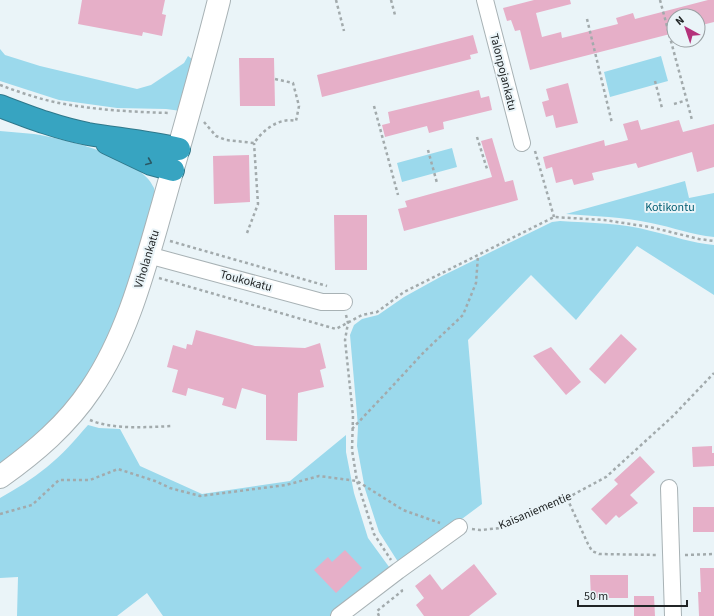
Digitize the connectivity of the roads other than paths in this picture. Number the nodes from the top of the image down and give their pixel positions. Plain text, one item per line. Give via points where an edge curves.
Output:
1 (219, 0) edge
2 (485, 0) edge
3 (0, 106) edge
4 (0, 122) edge
5 (47, 124) junction
6 (88, 134) junction
7 (528, 145) road end
8 (179, 149) junction
9 (173, 170) junction
10 (148, 255) junction
11 (344, 302) road end
12 (0, 477) edge
13 (669, 488) dead end
14 (460, 527) road end
15 (339, 616) edge
16 (673, 616) edge

1 - 8 main road, Viholankatu via 195,119
2 - 7 street, Talonpojankatu
3 - 5 highway
4 - 5 highway
5 - 6 highway
6 - 8 highway
6 -> 9 highway via 152,164
8 - 9 main road, Viholankatu
9 - 10 main road, Viholankatu
10 - 11 street, Toukokatu via 322,302
10 - 12 main road, Viholankatu via 134,301 113,351 91,390 48,440
13 - 16 street
14 - 15 street

